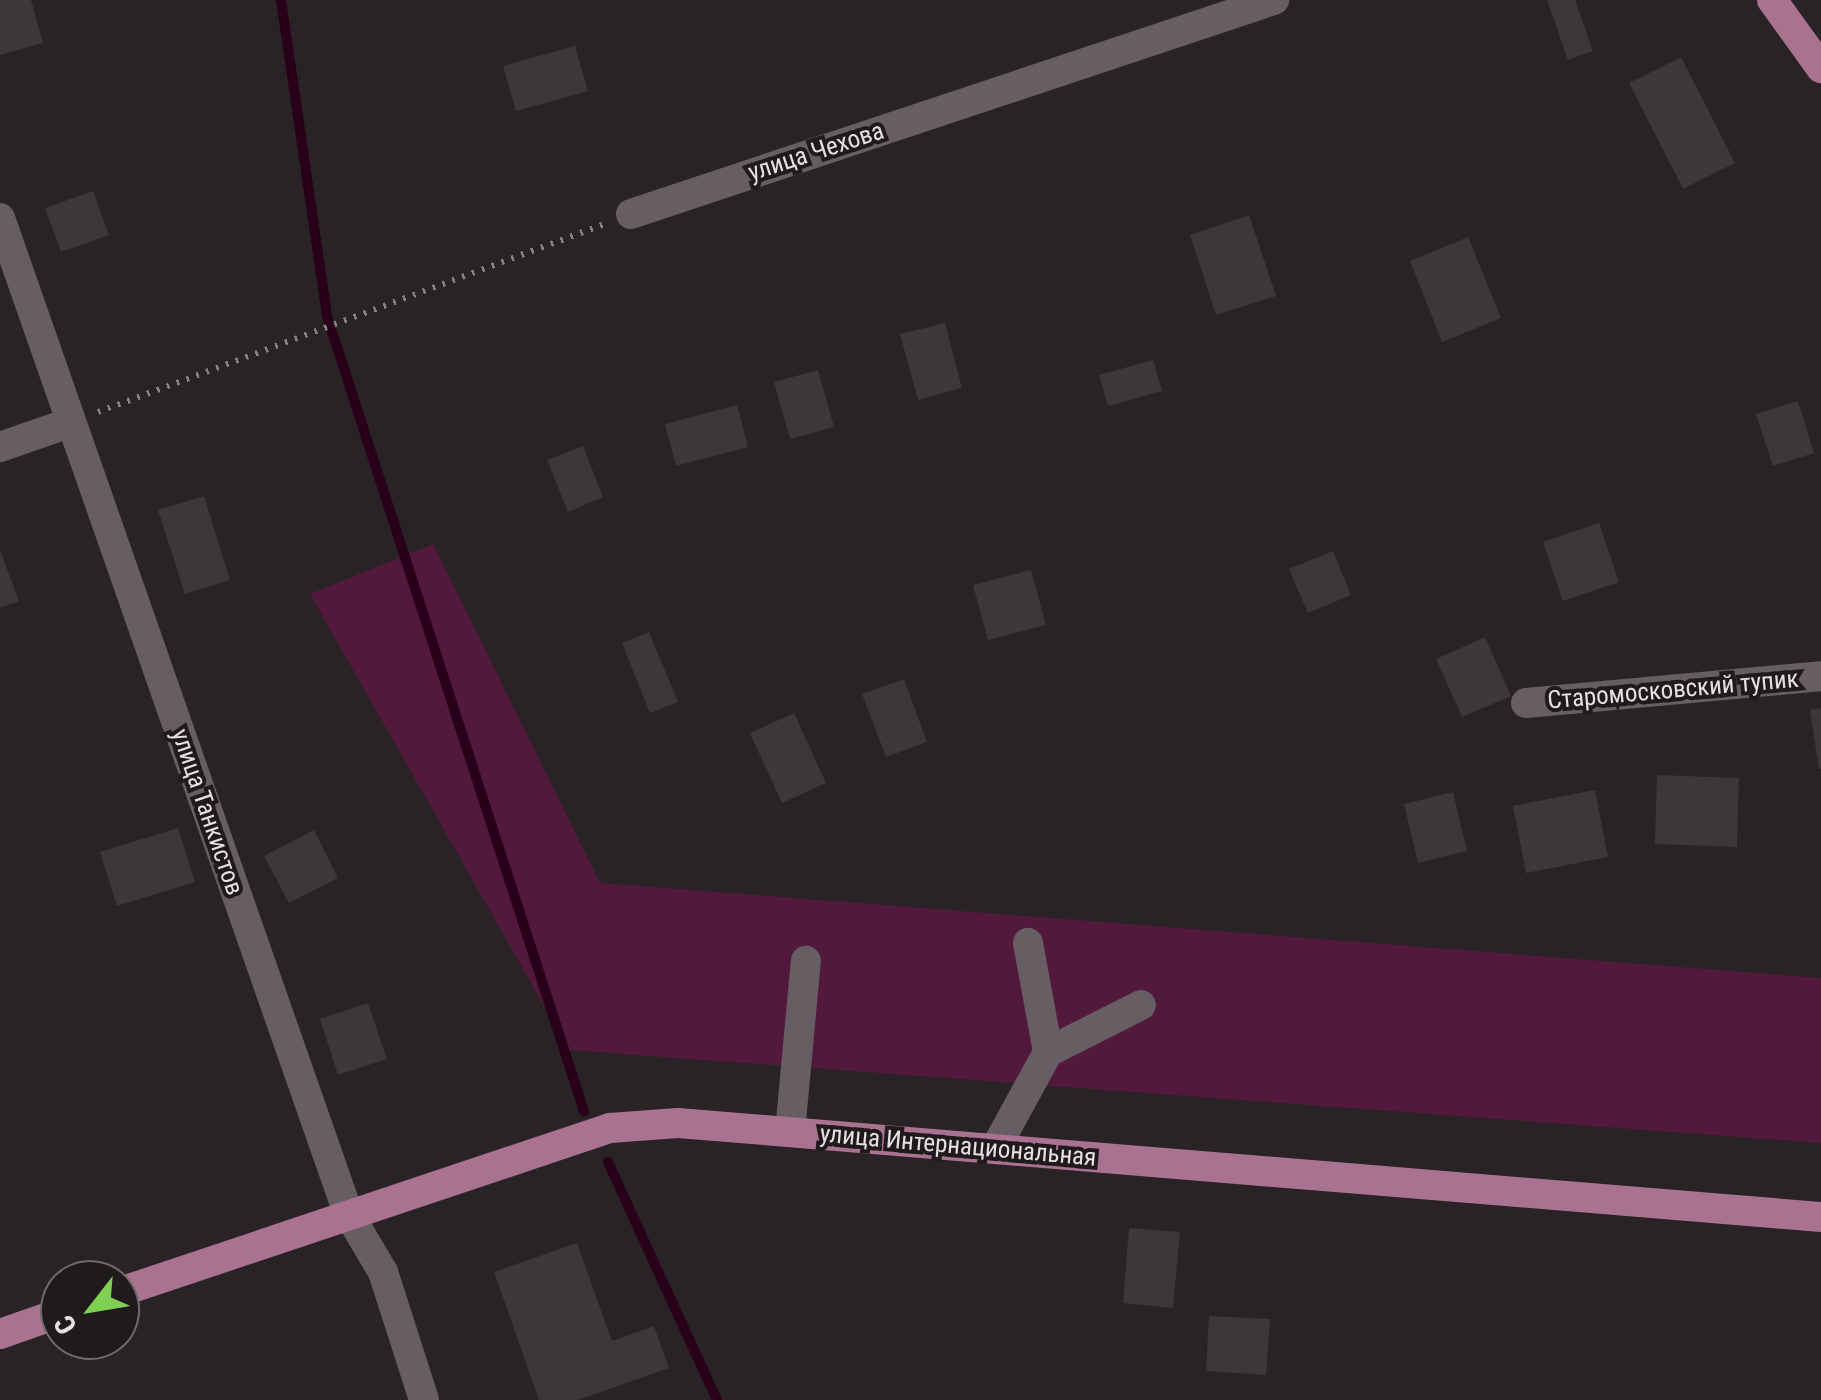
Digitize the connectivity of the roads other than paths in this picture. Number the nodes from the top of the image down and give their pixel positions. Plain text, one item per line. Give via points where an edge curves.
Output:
1 (1274, 0) edge
2 (1772, 0) edge
3 (1821, 68) edge
4 (632, 214) road end
5 (0, 218) edge
6 (69, 423) junction
7 (0, 446) edge
8 (1821, 676) edge
9 (1526, 703) dead end
10 (1028, 943) dead end
11 (806, 961) dead end
12 (1141, 1005) dead end
13 (1048, 1052) junction
14 (790, 1132) junction
15 (995, 1149) junction
16 (348, 1212) junction
17 (1821, 1217) edge
18 (140, 1285) edge
19 (40, 1321) edge
20 (0, 1334) edge
21 (424, 1400) edge

1 - 4 street, улица Чехова
2 - 3 main road
5 - 6 street, улица Танкистов
6 - 7 street
6 - 16 street, улица Танкистов
8 - 9 street, Старомосковский тупик
10 - 13 street
11 - 14 street
12 - 13 street
13 - 15 street
14 - 15 main road, улица Интернациональная
14 - 16 main road, улица Интернациональная via 678,1123 610,1128
15 - 17 main road, улица Интернациональная
16 - 18 main road, улица Интернациональная
16 - 21 street, улица Танкистов via 383,1272
19 - 20 main road

